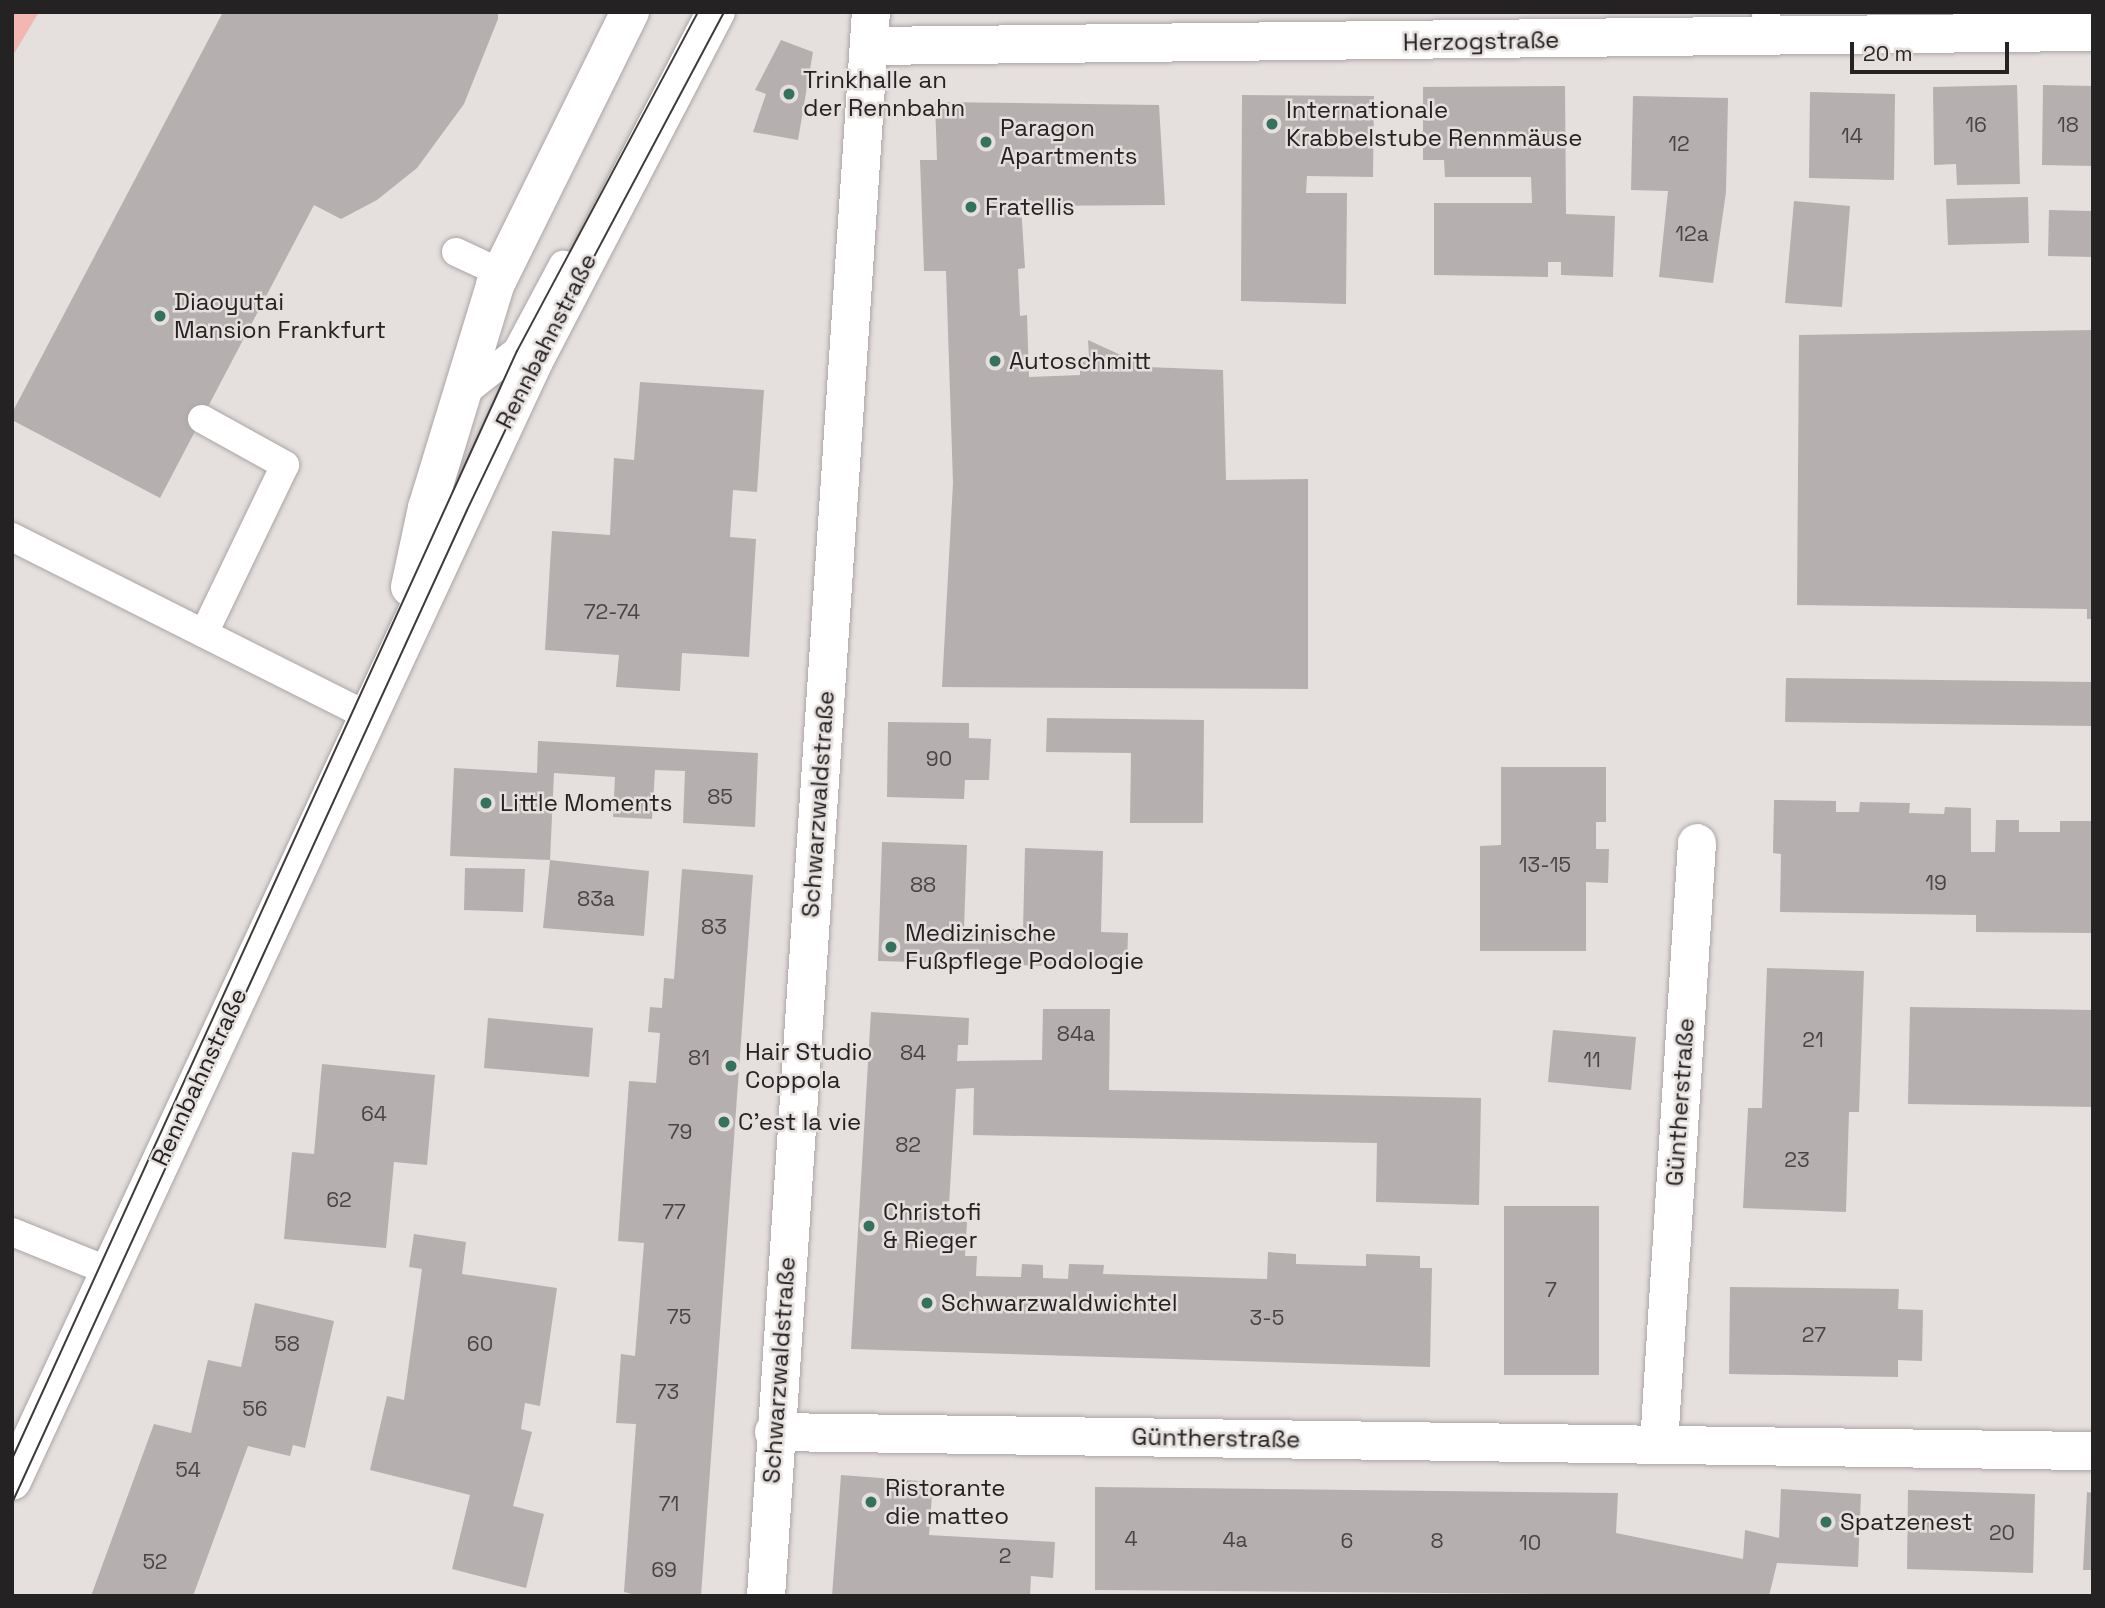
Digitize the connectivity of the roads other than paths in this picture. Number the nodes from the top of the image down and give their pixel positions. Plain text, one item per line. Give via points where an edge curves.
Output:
1 (630, 12) edge
2 (697, 12) edge
3 (716, 12) edge
4 (1767, 24) edge
5 (870, 29) edge
6 (2093, 32) edge
7 (456, 252) dead end
8 (500, 273) junction
9 (460, 396) junction
10 (202, 419) dead end
11 (12, 537) edge
12 (204, 634) junction
13 (385, 673) junction
14 (366, 715) junction
15 (1697, 843) dead end
16 (12, 1232) edge
17 (109, 1271) junction
18 (774, 1432) junction
19 (1658, 1444) junction
20 (2093, 1451) edge
21 (12, 1481) edge
22 (766, 1596) edge

1 - 8 street, Rennbahnstraße
2 - 9 lane via 517,351
3 - 13 street, Rennbahnstraße via 534,361
4 - 5 street, Herzogstraße
4 - 6 street, Herzogstraße
5 - 18 street, Schwarzwaldstraße
7 - 8 lane
8 - 9 street, Rennbahnstraße
9 - 13 street, Rennbahnstraße
10 - 12 lane via 285,465
11 - 12 lane
12 - 14 lane
13 - 14 street, Rennbahnstraße
14 - 17 street, Rennbahnstraße
15 - 19 street, Güntherstraße
16 - 17 lane
17 - 21 street, Rennbahnstraße
18 - 19 street, Güntherstraße
18 - 22 street, Schwarzwaldstraße
19 - 20 street, Güntherstraße

